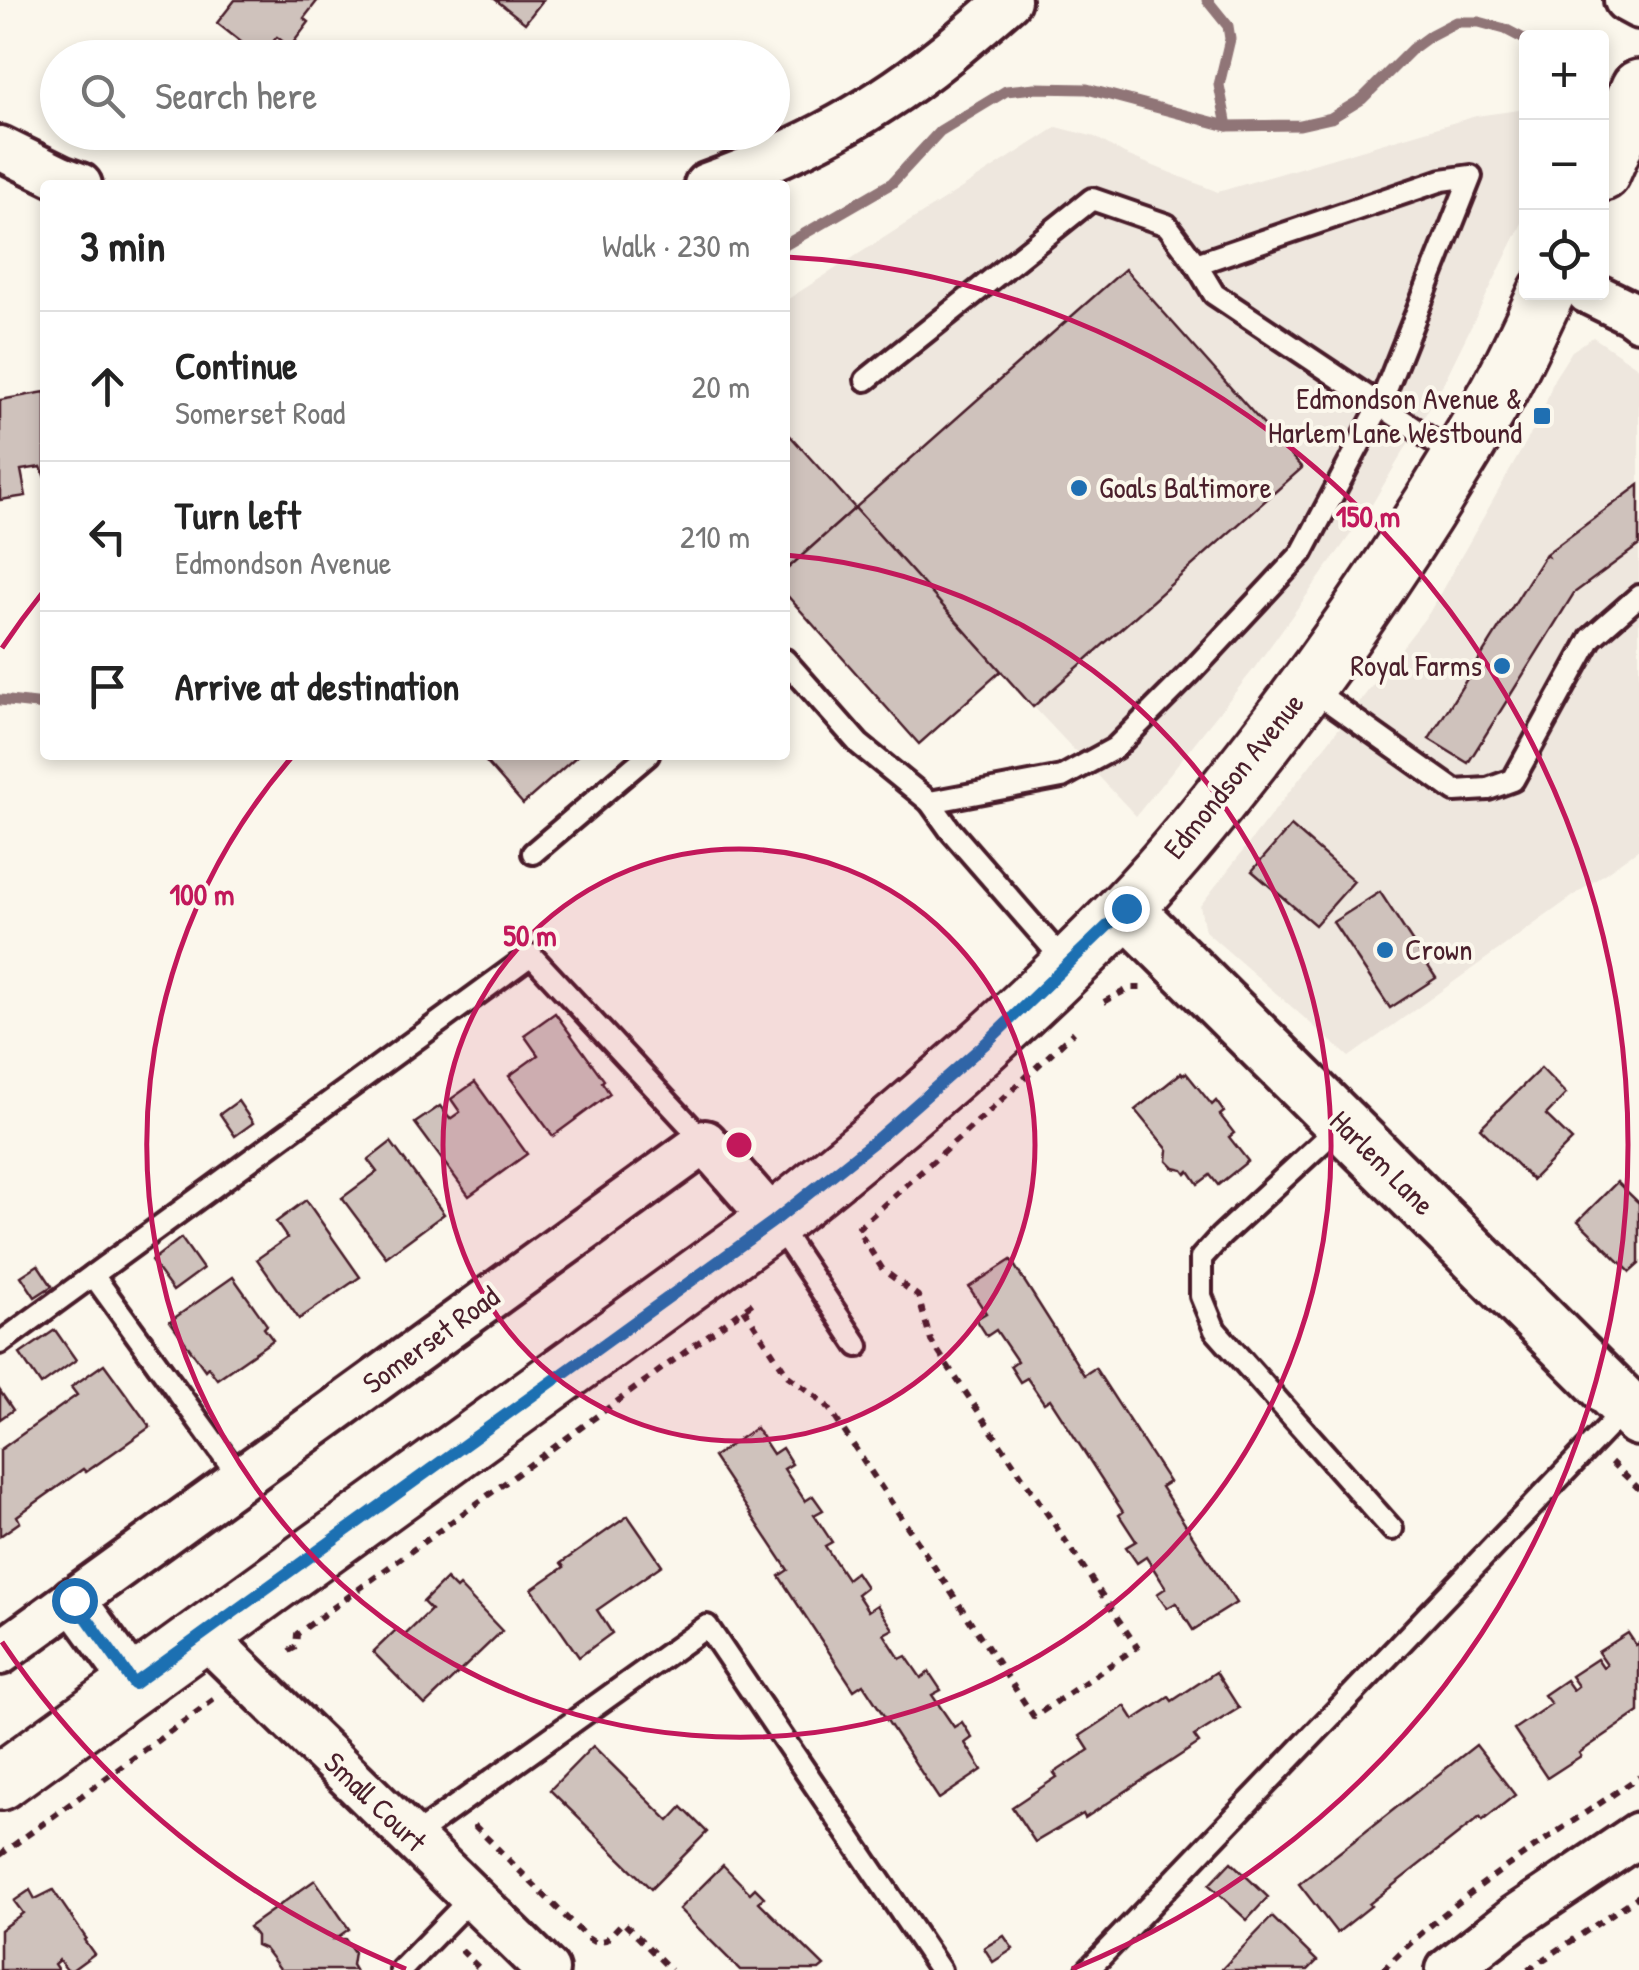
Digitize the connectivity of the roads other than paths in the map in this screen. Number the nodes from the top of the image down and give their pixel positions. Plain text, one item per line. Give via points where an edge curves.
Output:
1 (1009, 0) edge
2 (1626, 0) edge
3 (1639, 7) edge
4 (1639, 88) edge
5 (0, 148) edge
6 (790, 149) edge
7 (788, 150) edge
8 (1619, 153) edge
9 (69, 180) edge
10 (718, 180) edge
11 (1196, 264) junction
12 (1543, 300) edge
13 (1603, 300) edge
14 (1639, 319) edge
15 (866, 380) dead end
16 (1380, 405) junction
17 (1459, 458) junction
18 (1639, 596) edge
19 (790, 666) edge
20 (1307, 686) junction
21 (642, 760) edge
22 (930, 802) junction
23 (533, 853) dead end
24 (1126, 908) junction
25 (1067, 964) junction
26 (1342, 1124) junction
27 (705, 1142) junction
28 (774, 1221) junction
29 (93, 1275) junction
30 (0, 1343) edge
31 (858, 1346) dead end
32 (1633, 1413) edge
33 (240, 1478) junction
34 (1392, 1529) dead end
35 (74, 1600) junction
36 (203, 1634) junction
37 (0, 1653) edge
38 (134, 1684) junction
39 (0, 1782) edge
40 (1639, 1834) edge
41 (411, 1838) junction
42 (472, 1897) junction
43 (401, 1970) edge
44 (547, 1970) edge
45 (940, 1970) edge
46 (1088, 1970) edge
47 (1448, 1970) edge

1 - 6 street via 880,102
2 - 3 street
4 - 8 main road
5 - 9 street
7 - 10 street
11 - 15 lane via 1166,225 1092,199
11 - 16 lane via 1214,294
11 - 16 lane via 1442,180 1471,176
12 - 17 main road, Edmondson Avenue
13 - 14 street
16 - 17 lane
16 - 22 lane via 1302,553 1115,748 1062,777
17 - 20 main road, Edmondson Avenue
18 - 20 lane via 1591,638 1513,780 1488,789 1455,791
19 - 22 lane via 858,744
20 - 24 main road, Edmondson Avenue via 1214,808
21 - 23 lane
22 - 25 lane
24 - 25 main road, Edmondson Avenue
24 - 26 street, Harlem Lane
25 - 28 main road, Edmondson Avenue via 876,1140
26 - 32 street, Harlem Lane
26 - 34 lane via 1201,1258 1200,1296 1215,1330
27 - 28 street
27 - 29 lane via 531,955
27 - 33 street, Somerset Road
28 - 31 lane
28 - 36 main road, Edmondson Avenue
29 - 30 lane
29 - 33 lane
32 - 46 lane
33 - 35 street, Somerset Road
35 - 37 street, Somerset Road
35 - 38 street
36 - 38 main road, Edmondson Avenue
36 - 41 street, Small Court
38 - 39 main road, Edmondson Avenue
40 - 47 street
41 - 42 street, Small Court
41 - 45 lane via 707,1626
42 - 43 lane
42 - 44 street, Small Court

